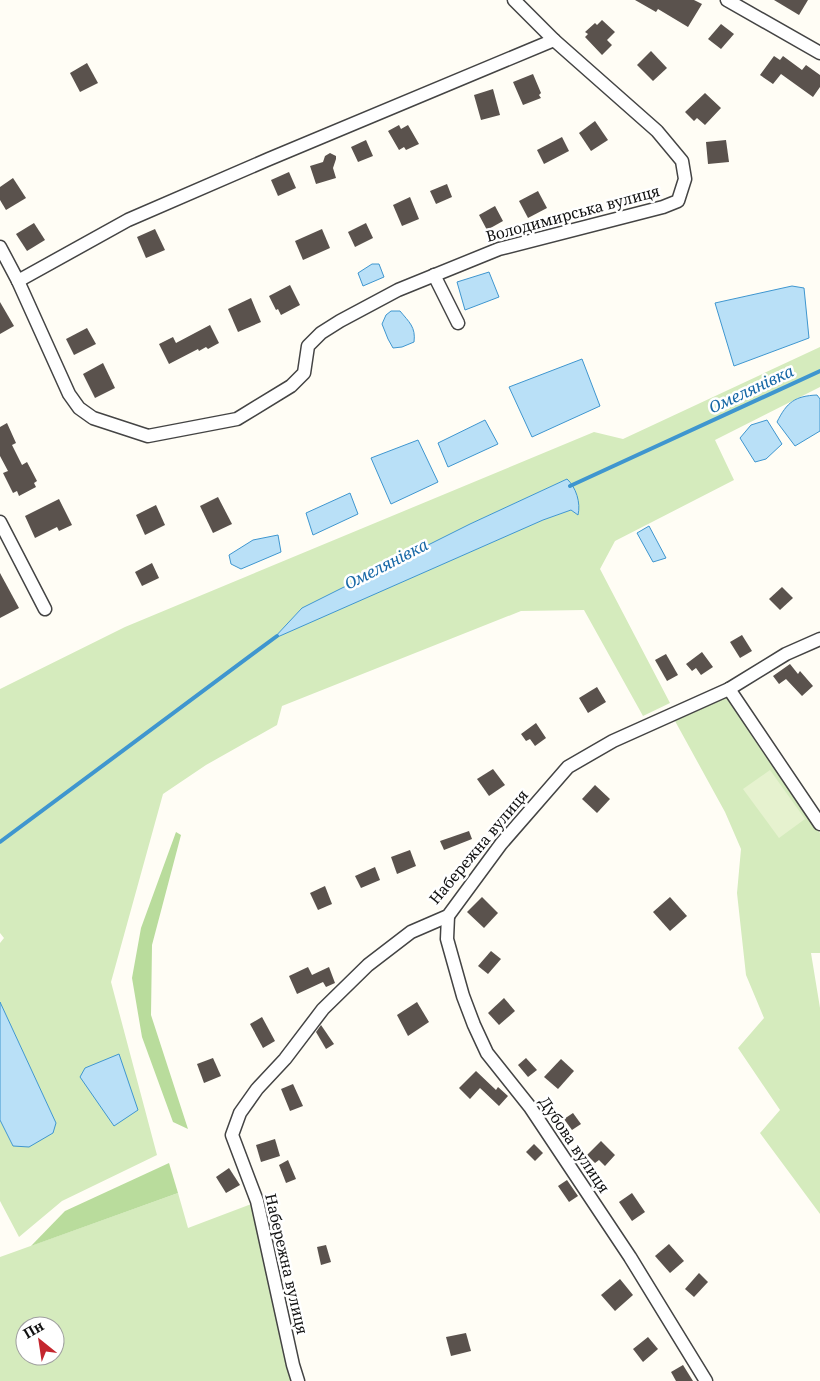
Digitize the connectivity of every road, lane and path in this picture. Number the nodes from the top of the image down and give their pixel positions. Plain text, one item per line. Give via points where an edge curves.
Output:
1 (514, 0) edge
2 (728, 0) edge
3 (554, 40) junction
4 (820, 53) edge
5 (0, 247) edge
6 (434, 275) junction
7 (18, 281) junction
8 (458, 323) dead end
9 (0, 522) edge
10 (44, 609) dead end
11 (820, 639) edge
12 (729, 688) junction
13 (820, 824) edge
14 (448, 916) junction
15 (298, 1381) edge
16 (706, 1381) edge

1 - 3 street, Володимирська вулиця
2 - 4 street
3 - 6 street, Володимирська вулиця via 657,131 682,161 684,179 678,201 499,249
3 - 7 street via 128,220
5 - 7 street, Володимирська вулиця
6 - 7 street, Володимирська вулиця via 398,290 321,333 308,346 304,373 291,386 237,419 148,436 93,418 79,408 69,394
6 - 8 street
9 - 10 street
11 - 12 street, Набережна вулиця via 786,654
12 - 13 street
12 - 14 street, Набережна вулиця via 613,740 568,767 502,844
14 - 15 street, Набережна вулиця via 411,932 368,965 323,1009 285,1059 257,1089 240,1113 232,1135 257,1201
14 - 16 street, Дубова вулиця via 447,939 462,996 487,1053 530,1107 630,1257

